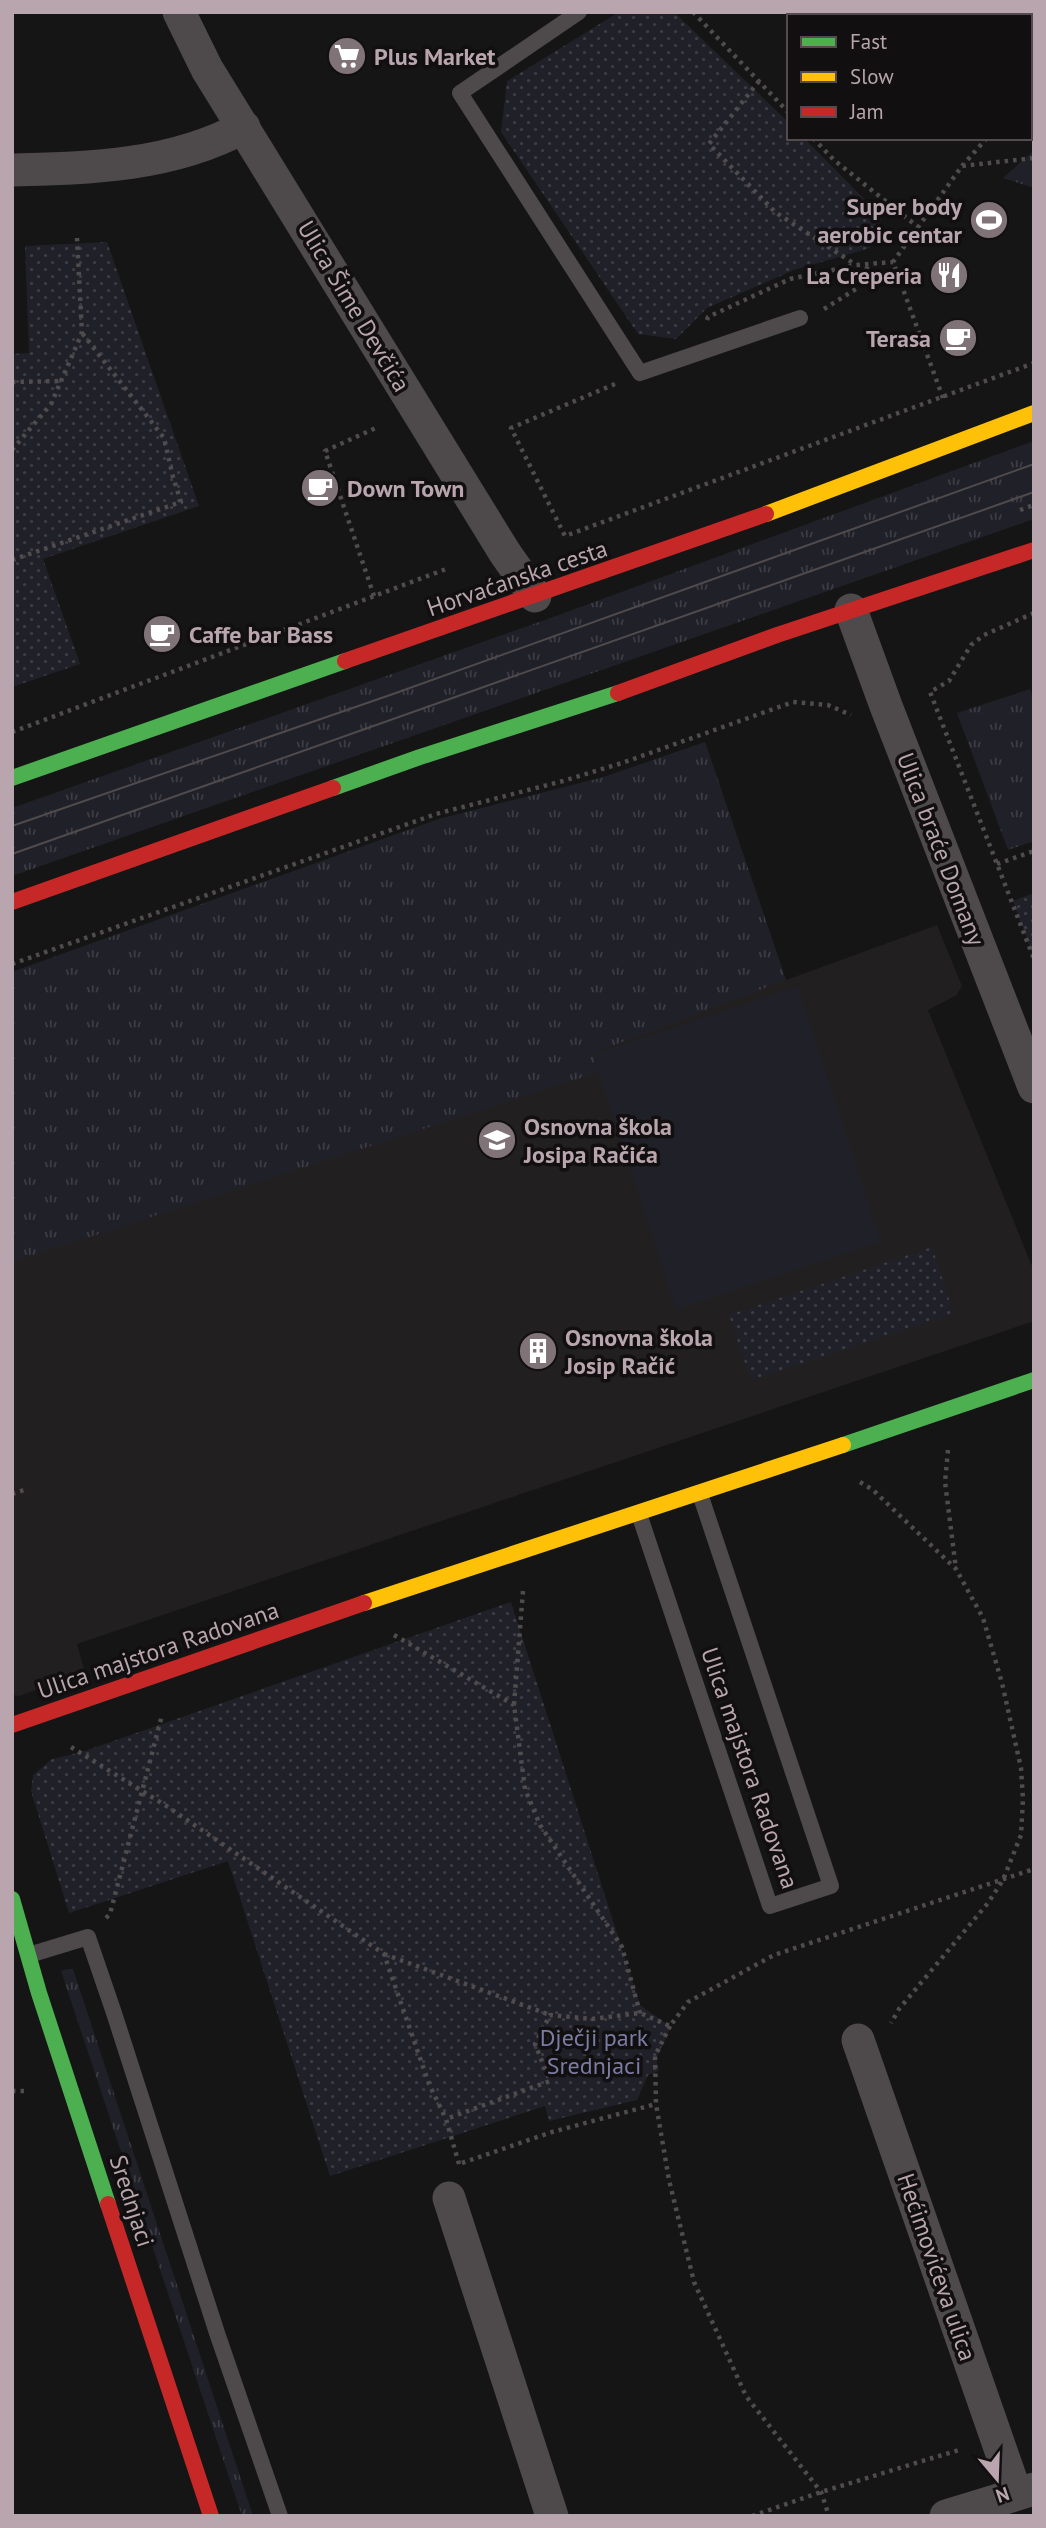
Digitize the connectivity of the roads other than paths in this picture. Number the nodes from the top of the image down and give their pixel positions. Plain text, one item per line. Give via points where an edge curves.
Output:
1 (179, 12) edge
2 (579, 12) edge
3 (244, 127) junction
4 (12, 170) edge
5 (807, 316) road end
6 (1034, 413) edge
7 (1034, 550) edge
8 (535, 596) junction
9 (851, 610) junction
10 (12, 778) edge
11 (12, 902) edge
12 (1027, 1051) edge
13 (1034, 1087) edge
14 (1034, 1380) edge
15 (700, 1494) junction
16 (639, 1514) junction
17 (12, 1725) edge
18 (12, 1899) edge
19 (29, 1955) junction
20 (858, 2040) road end
21 (449, 2199) road end
22 (1025, 2491) edge
23 (208, 2515) edge
24 (280, 2516) edge
25 (552, 2516) edge
26 (946, 2516) edge

1 - 3 street, Ulica Šime Devčića
2 - 5 lane via 460,93 640,373
3 - 4 street via 220,140 147,162
3 - 8 street, Ulica Šime Devčića
6 - 8 street, Horvaćanska cesta
7 - 9 street
8 - 10 street, Horvaćanska cesta
9 - 11 street
9 - 12 street, Ulica braće Domany
12 - 13 street, Ulica braće Domany
14 - 15 street, Ulica majstora Radovana
15 - 16 street, Ulica majstora Radovana
15 - 16 lane, Ulica majstora Radovana via 831,1886 771,1906
16 - 17 street, Ulica majstora Radovana via 305,1622
18 - 19 street, Srednjaci
19 - 23 street, Srednjaci
19 - 24 lane via 88,1937
20 - 22 street, Hećimovićeva ulica via 997,2439
21 - 25 street
22 - 26 street, Hećimovićeva ulica

